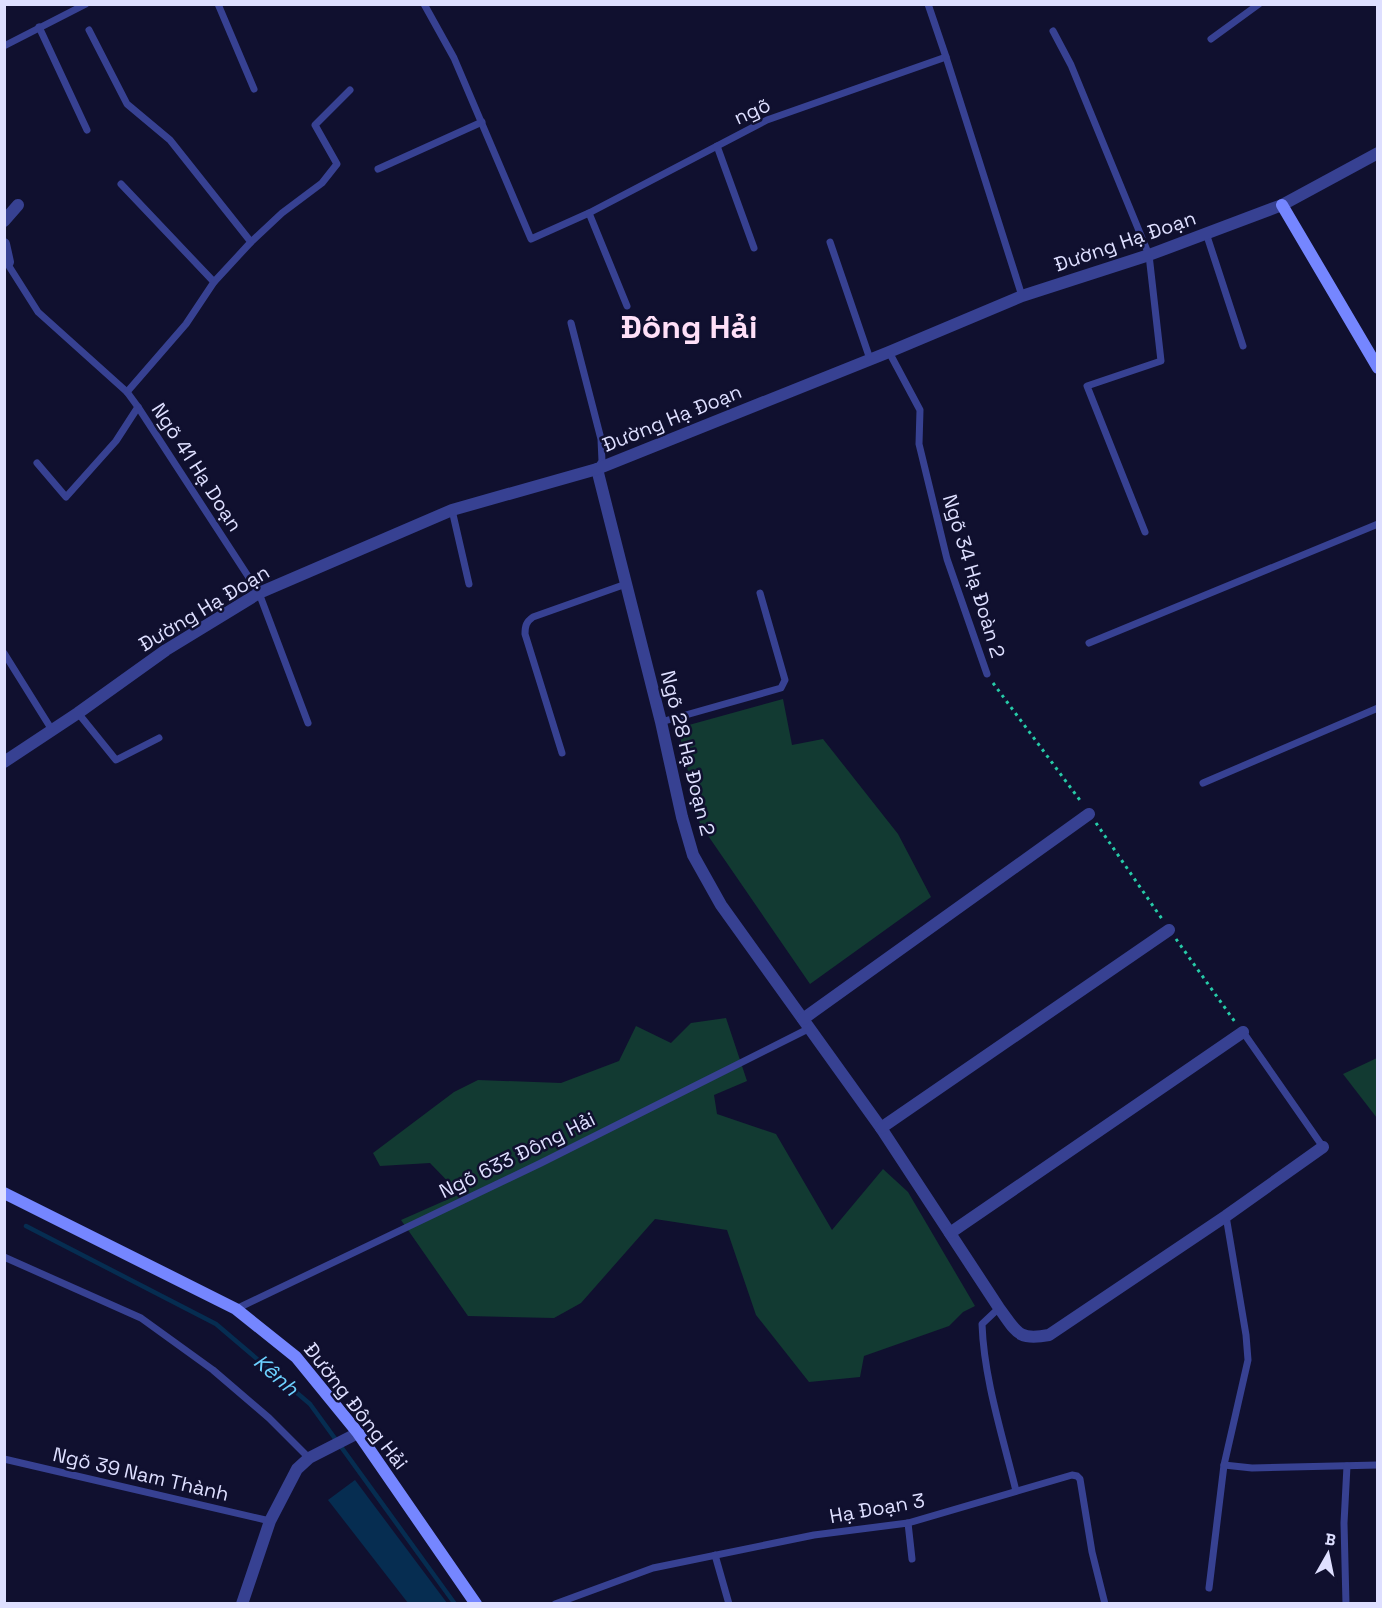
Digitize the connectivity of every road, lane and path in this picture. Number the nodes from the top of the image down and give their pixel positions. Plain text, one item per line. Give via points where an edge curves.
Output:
1 (86, 4) edge
2 (218, 4) edge
3 (423, 4) edge
4 (928, 4) edge
5 (1259, 4) edge
6 (39, 27) junction
7 (89, 30) dead end
8 (1053, 31) dead end
9 (1211, 39) dead end
10 (4, 46) edge
11 (946, 57) junction
12 (254, 88) dead end
13 (350, 90) dead end
14 (482, 122) junction
15 (87, 130) dead end
16 (717, 146) junction
17 (1377, 153) edge
18 (378, 169) dead end
19 (121, 184) dead end
20 (1282, 205) junction
21 (18, 206) dead end
22 (589, 213) junction
23 (4, 221) edge
24 (1206, 233) junction
25 (250, 242) junction
26 (830, 242) dead end
27 (4, 244) edge
28 (754, 248) dead end
29 (1149, 255) junction
30 (6, 263) edge
31 (214, 282) junction
32 (1022, 296) junction
33 (627, 306) dead end
34 (572, 323) dead end
35 (1243, 346) dead end
36 (890, 352) junction
37 (870, 359) junction
38 (1377, 368) edge
39 (127, 392) junction
40 (138, 407) junction
41 (37, 463) dead end
42 (597, 469) junction
43 (452, 510) junction
44 (1377, 524) edge
45 (1145, 532) dead end
46 (469, 584) dead end
47 (626, 584) junction
48 (259, 593) junction
49 (760, 593) dead end
50 (1089, 643) dead end
51 (4, 653) edge
52 (987, 674) joint
53 (1377, 708) edge
54 (78, 713) junction
55 (661, 722) junction
56 (308, 723) dead end
57 (52, 730) junction
58 (159, 738) dead end
59 (562, 753) dead end
60 (4, 762) edge
61 (1203, 783) dead end
62 (1089, 814) junction
63 (1169, 930) junction
64 (806, 1023) junction
65 (1243, 1032) junction
66 (881, 1128) junction
67 (1323, 1147) joint
68 (5, 1193) edge
69 (1226, 1216) junction
70 (950, 1233) junction
71 (4, 1257) edge
72 (999, 1308) junction
73 (236, 1309) junction
74 (353, 1436) junction
75 (309, 1458) junction
76 (4, 1459) edge
77 (1377, 1464) edge
78 (1224, 1465) junction
79 (1347, 1466) junction
80 (1016, 1491) junction
81 (270, 1521) junction
82 (908, 1523) junction
83 (715, 1555) junction
84 (912, 1559) dead end
85 (1209, 1588) dead end
86 (242, 1604) edge
87 (476, 1604) edge
88 (555, 1604) edge
89 (729, 1604) edge
90 (1105, 1604) edge
91 (1346, 1604) edge

1 - 6 lane
2 - 12 lane
3 - 14 lane, ngõ via 454,58
4 - 11 lane
5 - 9 lane
6 - 10 lane
6 - 15 lane
7 - 25 lane via 127,104 170,140
8 - 29 lane via 1071,65
11 - 16 lane, ngõ via 767,120
11 - 32 lane
13 - 25 lane via 315,125 338,164 322,183
14 - 18 lane
14 - 22 lane, ngõ via 531,239
16 - 22 lane, ngõ
16 - 28 lane
17 - 20 street, Đường Hạ Đoạn
19 - 31 lane
20 - 24 street, Đường Hạ Đoạn
20 - 38 main road
21 - 23 street
22 - 33 lane
24 - 29 street, Đường Hạ Đoạn
24 - 35 lane
25 - 31 lane
26 - 37 lane
27 - 30 street
29 - 32 street, Đường Hạ Đoạn
29 - 45 lane via 1161,361 1087,386
30 - 39 lane, Ngõ 41 Hạ Doạn via 38,312
31 - 39 lane via 186,324
32 - 36 street, Đường Hạ Đoạn
34 - 42 lane via 601,439 602,461
36 - 37 street, Đường Hạ Đoạn
36 - 52 lane, Ngõ 34 Hạ Đoàn 2 via 920,410 919,444 947,559
37 - 42 street, Đường Hạ Đoạn
39 - 40 lane, Ngõ 41 Hạ Doạn
40 - 41 lane via 116,441 66,497
40 - 48 lane, Ngõ 41 Hạ Doạn
42 - 43 street, Đường Hạ Đoạn
42 - 47 street, Ngõ 28 Hạ Đoạn 2
43 - 46 lane
43 - 48 street, Đường Hạ Đoạn
44 - 50 lane
47 - 55 street, Ngõ 28 Hạ Đoạn 2
47 - 59 lane via 533,617 525,626
48 - 54 street, Đường Hạ Đoạn via 166,650
48 - 56 lane, Ngõ 41 Hạ Doạn
49 - 55 lane via 784,685
51 - 57 lane
52 - 62 path
53 - 61 lane
54 - 57 street, Đường Hạ Đoạn
54 - 58 lane via 116,760
55 - 64 street, Ngõ 28 Hạ Đoạn 2 via 693,855 720,905
57 - 60 street, Đường Hạ Đoạn
62 - 63 path
62 - 64 street
63 - 65 path
63 - 66 street
64 - 66 street, Ngõ 28 Hạ Đoạn 2
64 - 73 lane, Ngõ 633 Đông Hải via 542,1163
65 - 67 lane
65 - 70 street
66 - 70 street, Ngõ 28 Hạ Đoạn 2
67 - 69 street
68 - 73 main road, Đường Đông Hải
69 - 72 street, Ngõ 28 Hạ Đoạn 2 via 1049,1335 1020,1335
69 - 78 lane via 1248,1360
70 - 72 street, Ngõ 28 Hạ Đoạn 2
71 - 75 lane via 141,1318 213,1370
72 - 80 lane via 982,1324 982,1334
73 - 74 main road, Đường Đông Hải via 296,1358
74 - 75 street
74 - 87 main road, Đường Đông Hải
75 - 81 street via 297,1469
76 - 81 lane, Ngõ 39 Nam Thành
77 - 79 lane
78 - 79 lane
78 - 85 lane
79 - 91 lane
80 - 82 lane, Hạ Đoạn 3
80 - 90 lane, Hạ Đoạn 3 via 1072,1475 1080,1479
81 - 86 street
82 - 83 lane, Hạ Đoạn 3 via 814,1535
82 - 84 lane
83 - 88 lane, Hạ Đoạn 3 via 653,1568
83 - 89 lane

